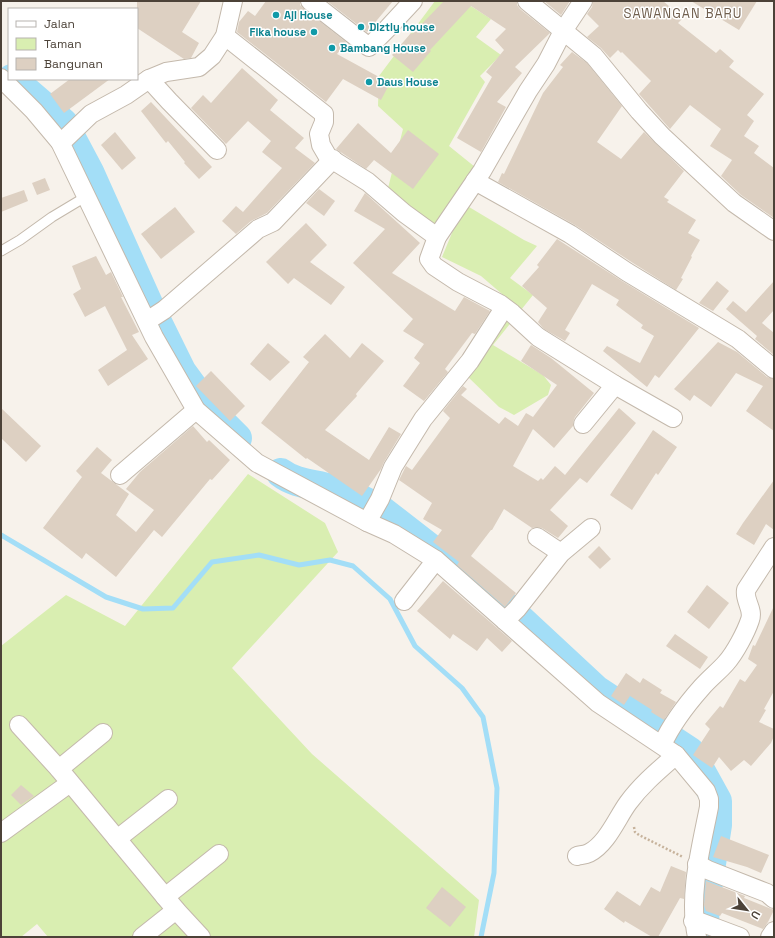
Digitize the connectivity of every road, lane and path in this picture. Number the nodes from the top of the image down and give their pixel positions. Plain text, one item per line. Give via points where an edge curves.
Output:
1 (233, 1) edge
2 (310, 1) edge
3 (413, 1) edge
4 (527, 1) edge
5 (583, 1) edge
6 (563, 31) junction
7 (225, 36) junction
8 (1, 78) edge
9 (149, 79) junction
10 (63, 140) junction
11 (217, 150) dead end
12 (333, 159) junction
13 (476, 181) junction
14 (87, 196) junction
15 (774, 231) edge
16 (437, 237) junction
17 (1, 251) edge
18 (504, 308) junction
19 (153, 318) junction
20 (774, 369) edge
21 (615, 385) junction
22 (196, 410) junction
23 (673, 418) dead end
24 (583, 424) dead end
25 (120, 475) dead end
26 (373, 512) junction
27 (591, 528) dead end
28 (537, 536) dead end
29 (774, 547) edge
30 (561, 554) junction
31 (436, 560) junction
32 (404, 601) dead end
33 (510, 616) junction
34 (19, 725) dead end
35 (103, 733) dead end
36 (668, 747) junction
37 (64, 776) junction
38 (168, 798) dead end
39 (628, 803) junction
40 (1, 833) edge
41 (117, 839) junction
42 (219, 854) dead end
43 (577, 856) dead end
44 (708, 870) junction
45 (774, 899) edge
46 (171, 904) junction
47 (699, 926) edge
48 (774, 931) edge
49 (142, 937) edge
50 (201, 937) edge
51 (740, 937) edge
52 (770, 937) edge

1 - 7 street
2 - 3 street via 369,47
4 - 6 street
5 - 6 street
6 - 13 street
6 - 15 street via 594,56 662,136 734,202
7 - 9 street via 212,56 199,67 166,72
7 - 12 street via 324,114 319,134 321,145 328,157
8 - 10 street
9 - 10 street via 91,114
9 - 11 street
10 - 14 street
12 - 16 street via 368,182
12 - 19 street via 273,222 258,229
13 - 16 street
13 - 20 street via 570,234 738,339
14 - 17 lane
14 - 19 street
16 - 18 street via 429,258 434,266
18 - 21 street via 538,337
18 - 26 street via 470,361 423,419 393,467
19 - 22 street via 154,337
21 - 23 street
21 - 24 street
22 - 25 street
22 - 26 street via 257,463
26 - 31 street via 394,534
27 - 30 street
28 - 30 street
29 - 36 street via 746,590 751,619 739,643 728,662 702,687 672,724
30 - 33 street
31 - 32 street
31 - 33 street
33 - 36 street via 546,658 598,703
34 - 37 street
35 - 37 street
36 - 39 street via 652,775
36 - 44 street via 706,791 709,799
37 - 40 street
37 - 41 street
38 - 41 street
39 - 43 street via 604,840 589,853
39 - 44 path via 635,832
41 - 46 street
42 - 46 street
44 - 45 street via 767,893
44 - 47 street
46 - 49 street
46 - 50 street
47 - 51 street
48 - 52 street

